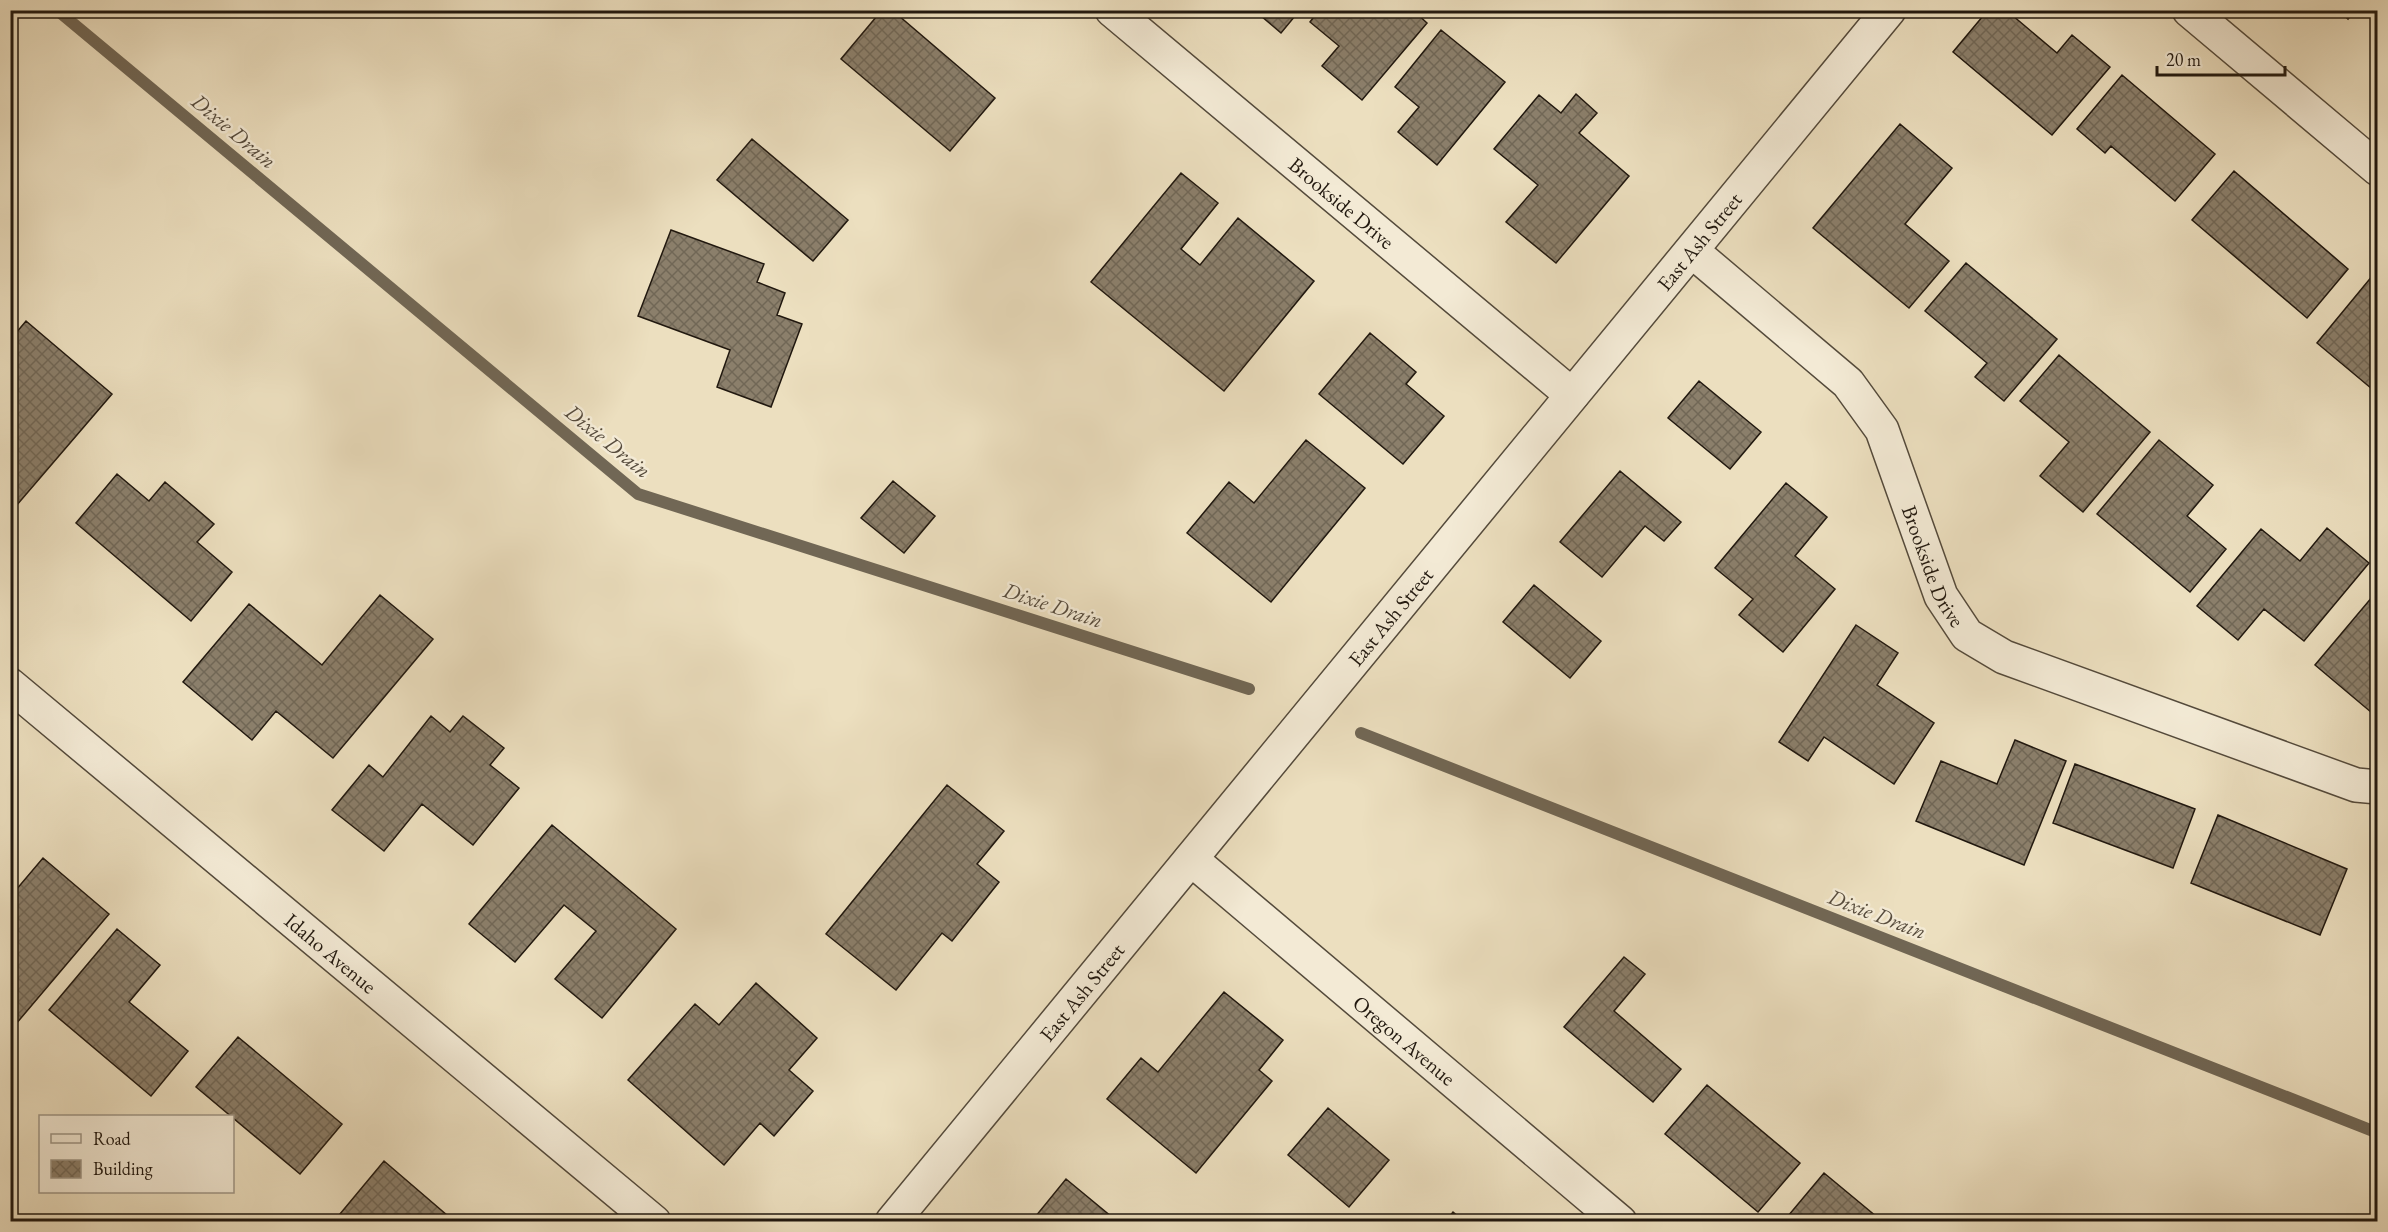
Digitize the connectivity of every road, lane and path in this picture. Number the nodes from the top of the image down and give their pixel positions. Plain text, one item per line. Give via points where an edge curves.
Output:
1 (1112, 10) edge
2 (1889, 10) edge
3 (2189, 10) edge
4 (2378, 169) edge
5 (1692, 251) junction
6 (1572, 395) junction
7 (10, 685) edge
8 (2378, 787) edge
9 (1191, 859) junction
10 (654, 1221) edge
11 (892, 1221) edge
12 (1620, 1221) edge

1 - 6 street, Brookside Drive
2 - 5 street, East Ash Street
3 - 4 street
5 - 6 street, East Ash Street
5 - 8 street, Brookside Drive via 1848,383 1882,430 1941,596 1967,635 2004,657 2356,785
6 - 9 street, East Ash Street
7 - 10 street, Idaho Avenue
9 - 11 street, East Ash Street
9 - 12 street, Oregon Avenue

